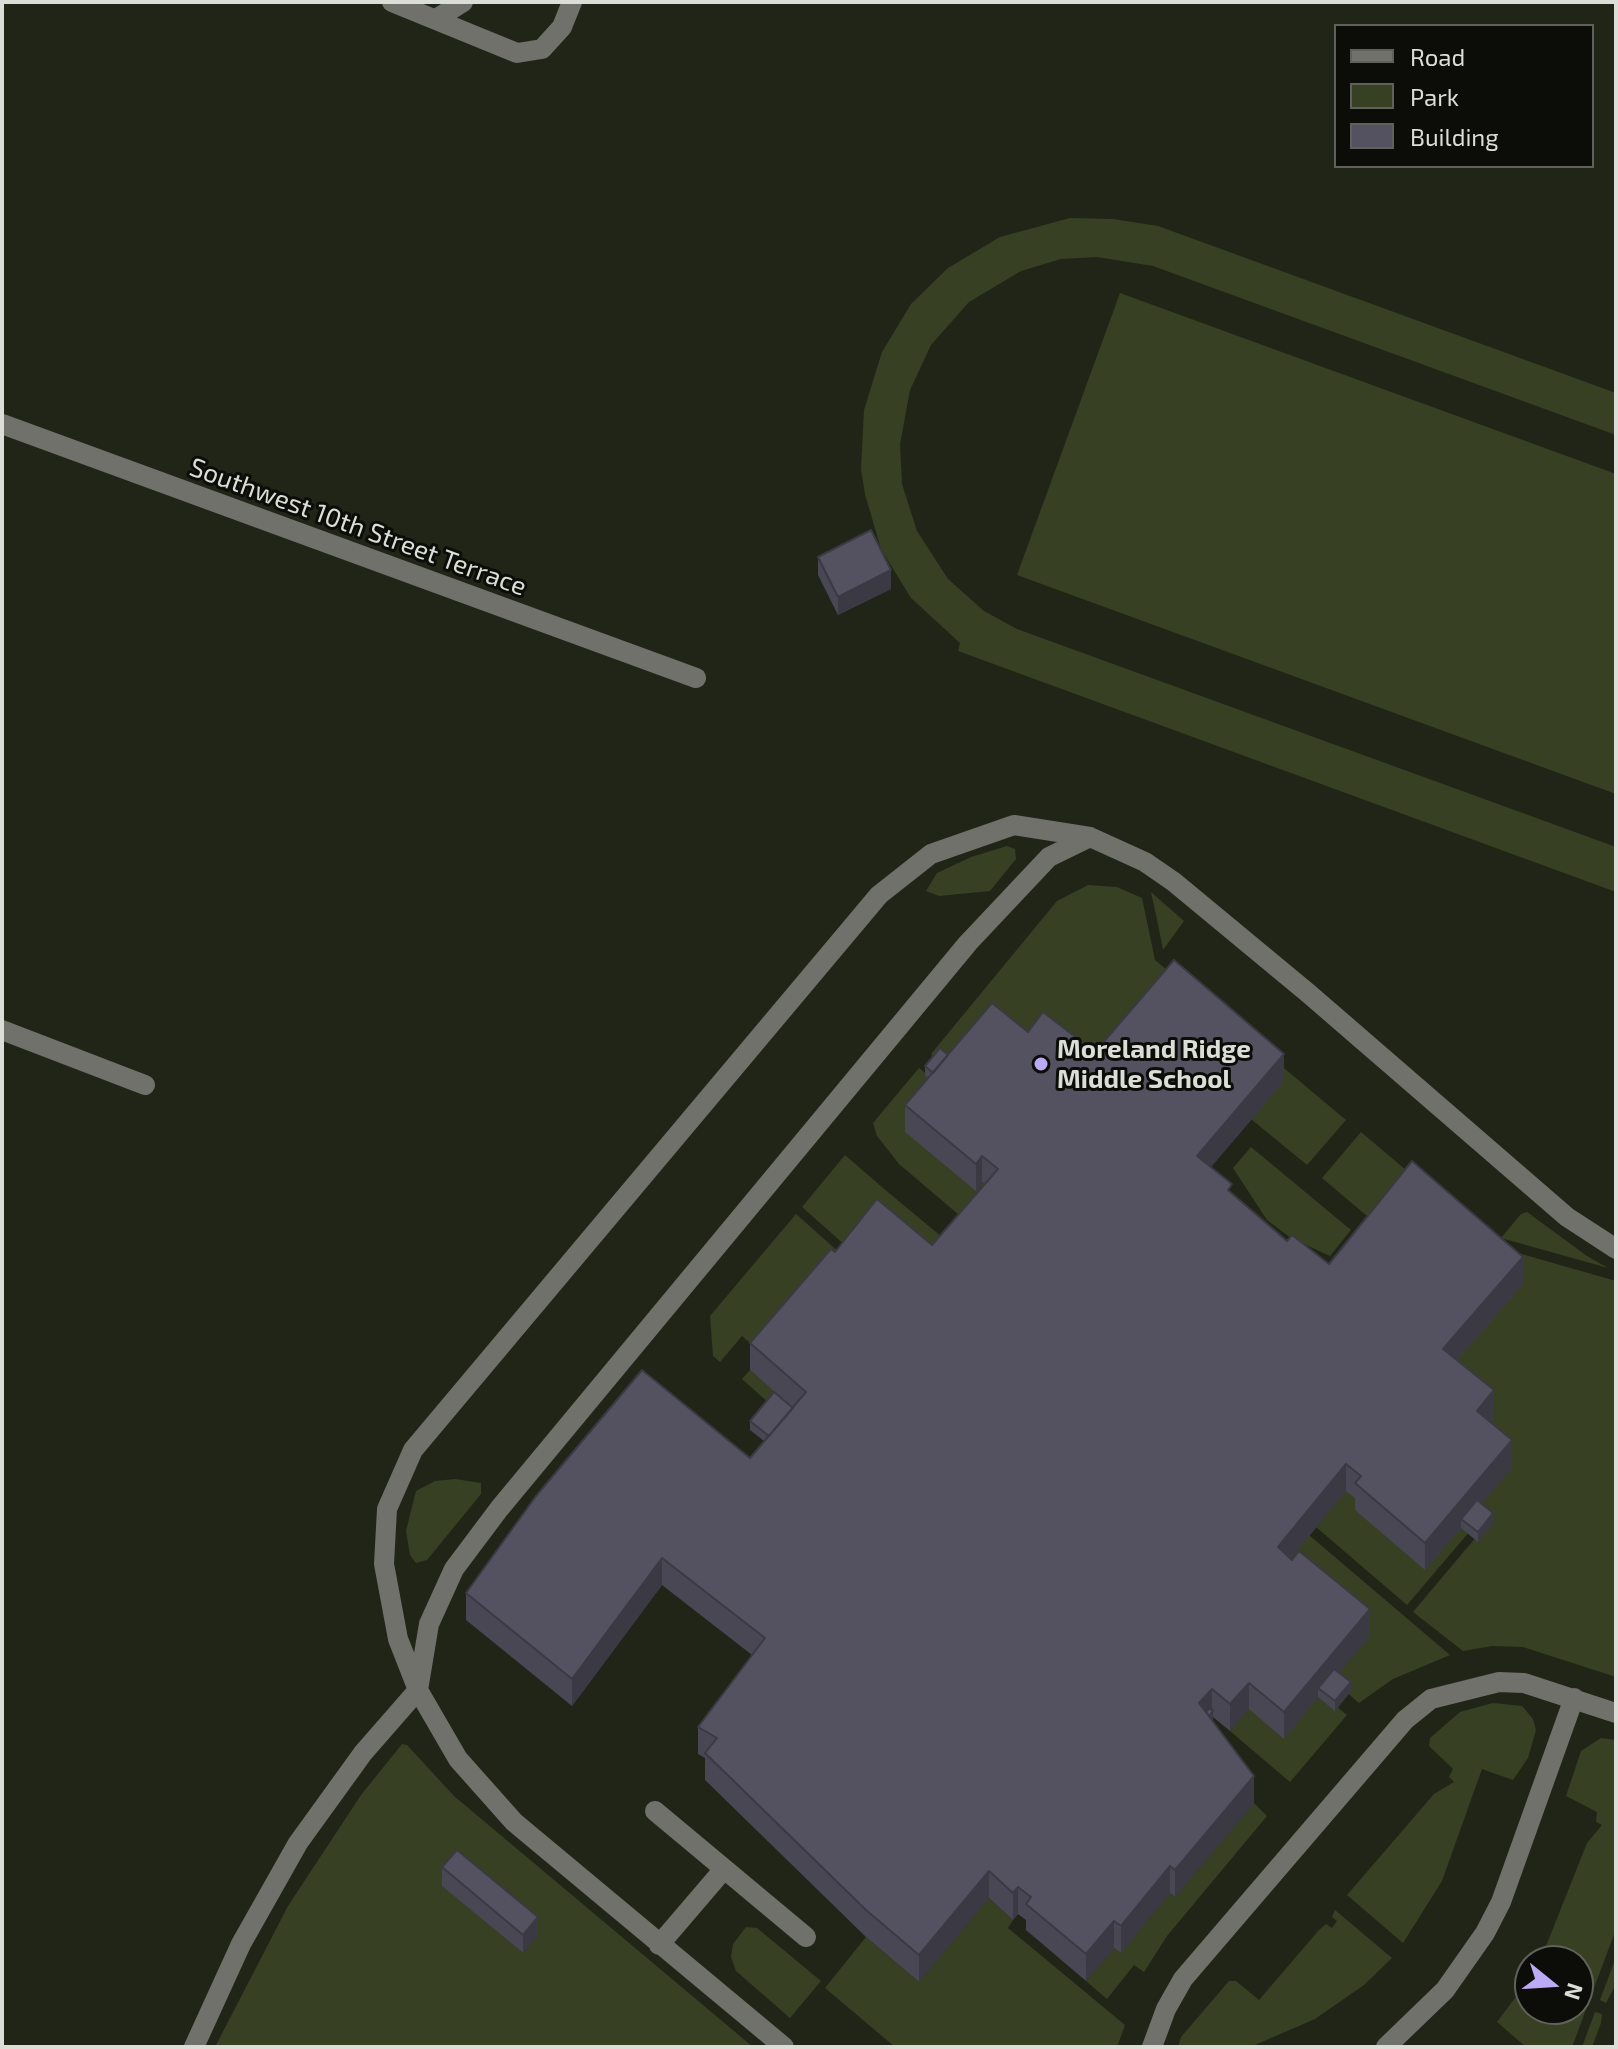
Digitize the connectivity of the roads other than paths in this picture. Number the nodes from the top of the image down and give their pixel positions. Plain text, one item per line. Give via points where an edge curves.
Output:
1 (392, 2) edge
2 (463, 2) edge
3 (572, 2) edge
4 (436, 19) junction
5 (2, 424) edge
6 (696, 678) dead end
7 (1090, 837) junction
8 (2, 1030) edge
9 (145, 1085) dead end
10 (1616, 1249) edge
11 (418, 1690) junction
12 (1574, 1698) junction
13 (1616, 1713) edge
14 (655, 1811) dead end
15 (724, 1869) junction
16 (806, 1937) dead end
17 (659, 1945) junction
18 (194, 2047) edge
19 (784, 2047) edge
20 (1152, 2047) edge
21 (1386, 2047) edge

1 - 4 street
2 - 4 street
3 - 4 street via 562,27 542,49 517,53
5 - 6 street, Southwest 10th Street Terrace
7 - 10 street via 1174,882 1567,1217
7 - 11 street via 1049,857 968,943 499,1509 454,1569 429,1624
7 - 11 street via 1014,825 931,854 879,895 413,1450 387,1509 384,1564 398,1639
8 - 9 street
11 - 17 street via 458,1759 514,1822
11 - 18 street via 363,1753 298,1843 241,1944
12 - 13 street
12 - 20 street via 1524,1683 1499,1682 1431,1699 1405,1720 1183,1979
12 - 21 street via 1485,1933 1445,1990
14 - 15 street
15 - 16 street
15 - 17 street
17 - 19 street

